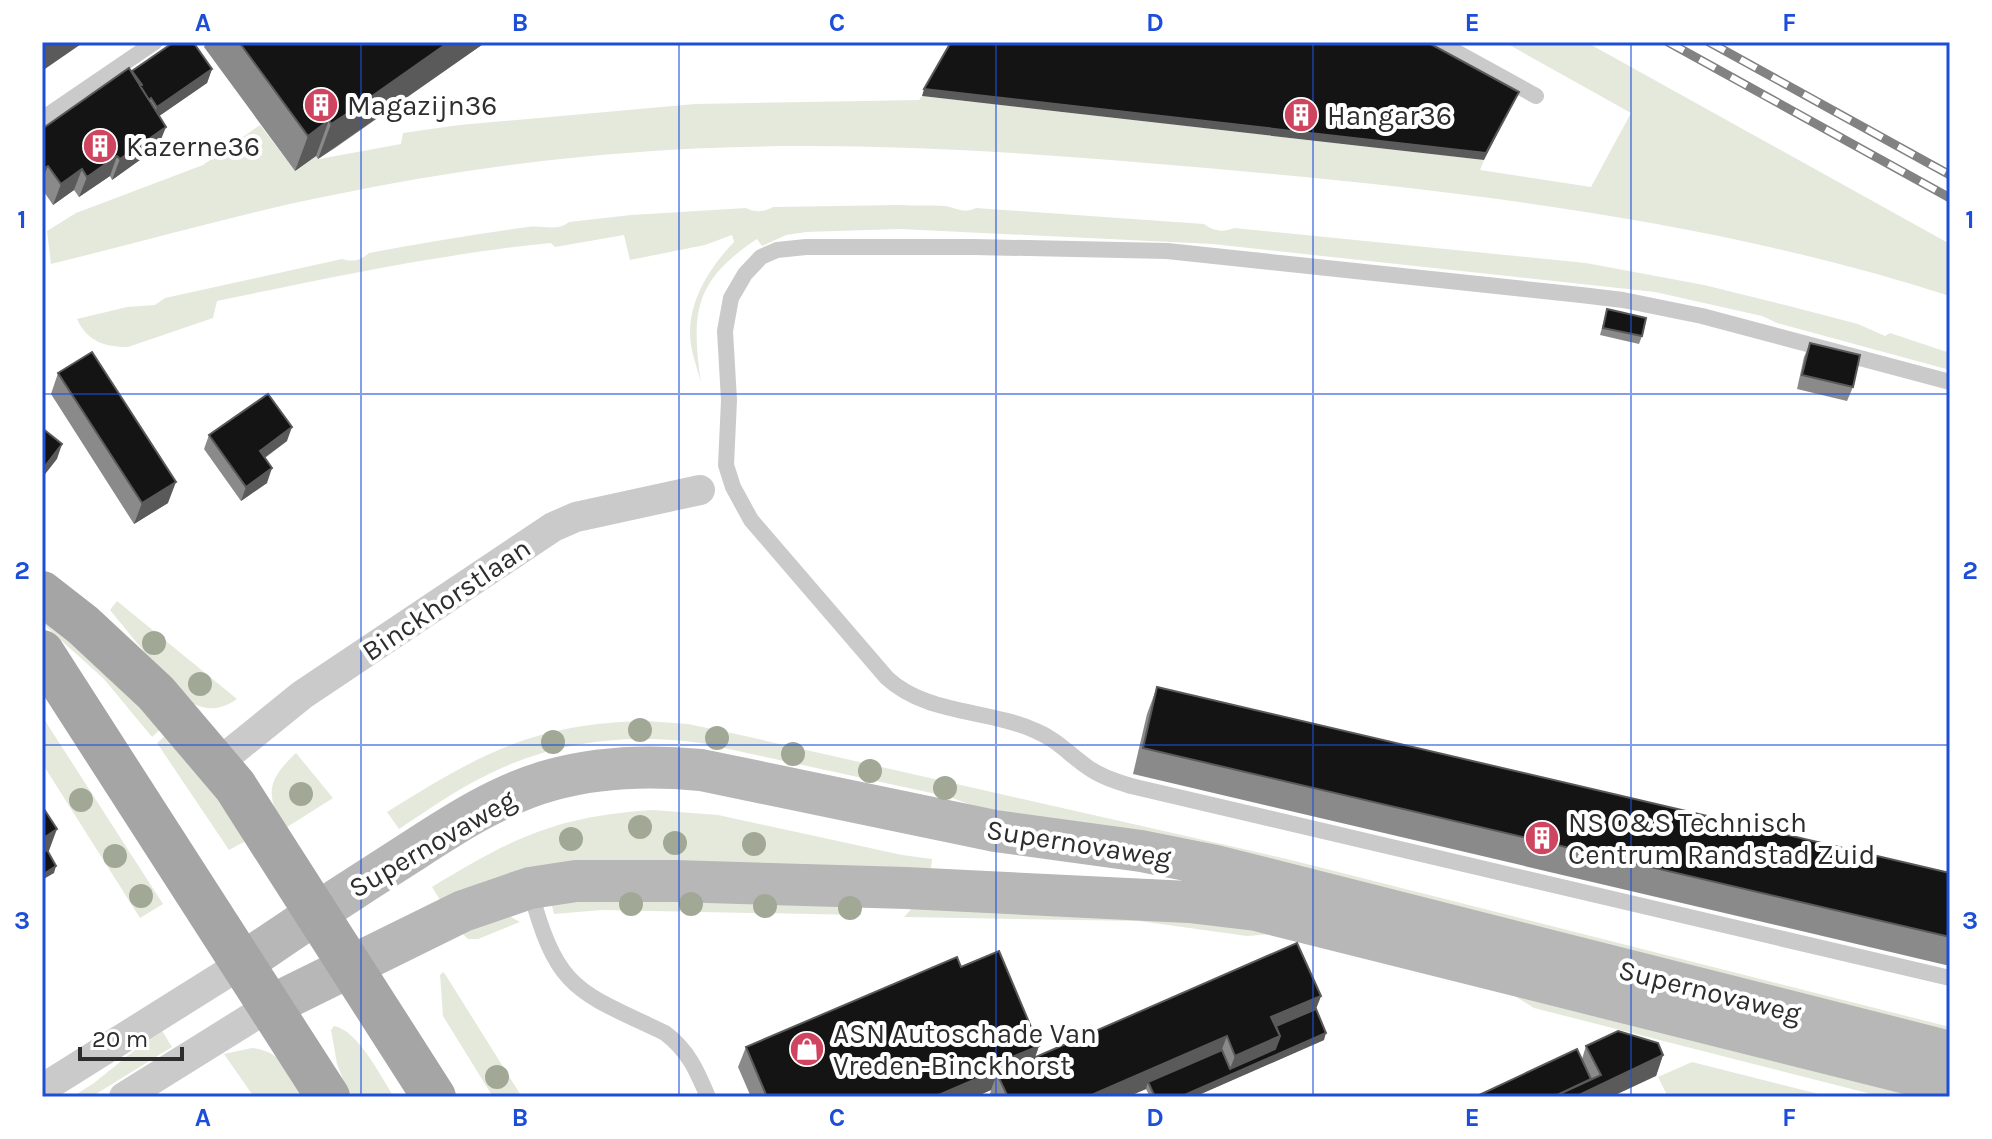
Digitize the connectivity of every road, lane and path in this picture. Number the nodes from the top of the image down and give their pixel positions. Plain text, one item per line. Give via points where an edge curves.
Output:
1 (155, 42) edge
2 (1438, 42) edge
3 (1536, 96) dead end
4 (42, 119) edge
5 (1950, 382) edge
6 (731, 484) junction
7 (700, 490) joint
8 (42, 593) edge
9 (42, 652) edge
10 (218, 763) junction
11 (530, 888) junction
12 (317, 912) junction
13 (243, 963) junction
14 (352, 966) junction
15 (1950, 978) edge
16 (270, 1006) junction
17 (1950, 1052) edge
18 (1950, 1084) edge
19 (42, 1089) edge
20 (124, 1097) edge
21 (328, 1097) edge
22 (434, 1097) edge
23 (708, 1097) edge

1 - 4 lane
2 - 3 lane
5 - 6 lane via 1661,307 1528,289 1126,249 790,248 761,257 737,286 728,308 725,455
6 - 7 lane
6 - 15 lane via 757,527 905,693 1039,732 1115,781
7 - 10 street, Binckhorstlaan via 576,517 553,527 302,695
8 - 10 main road via 145,682
9 - 13 main road
10 - 12 main road
11 - 14 main road, Supernovaweg via 463,911
11 - 18 main road, Supernovaweg via 596,880 661,881 1235,906
11 - 23 lane via 547,944 569,979 595,1000 674,1039 693,1062
12 - 13 main road, Supernovaweg
12 - 14 main road
12 - 17 main road, Supernovaweg via 474,814 534,785 593,771 701,770 995,831 1216,866
13 - 16 main road
13 - 19 street
14 - 16 main road, Supernovaweg
14 - 22 main road
16 - 20 street
16 - 21 main road

